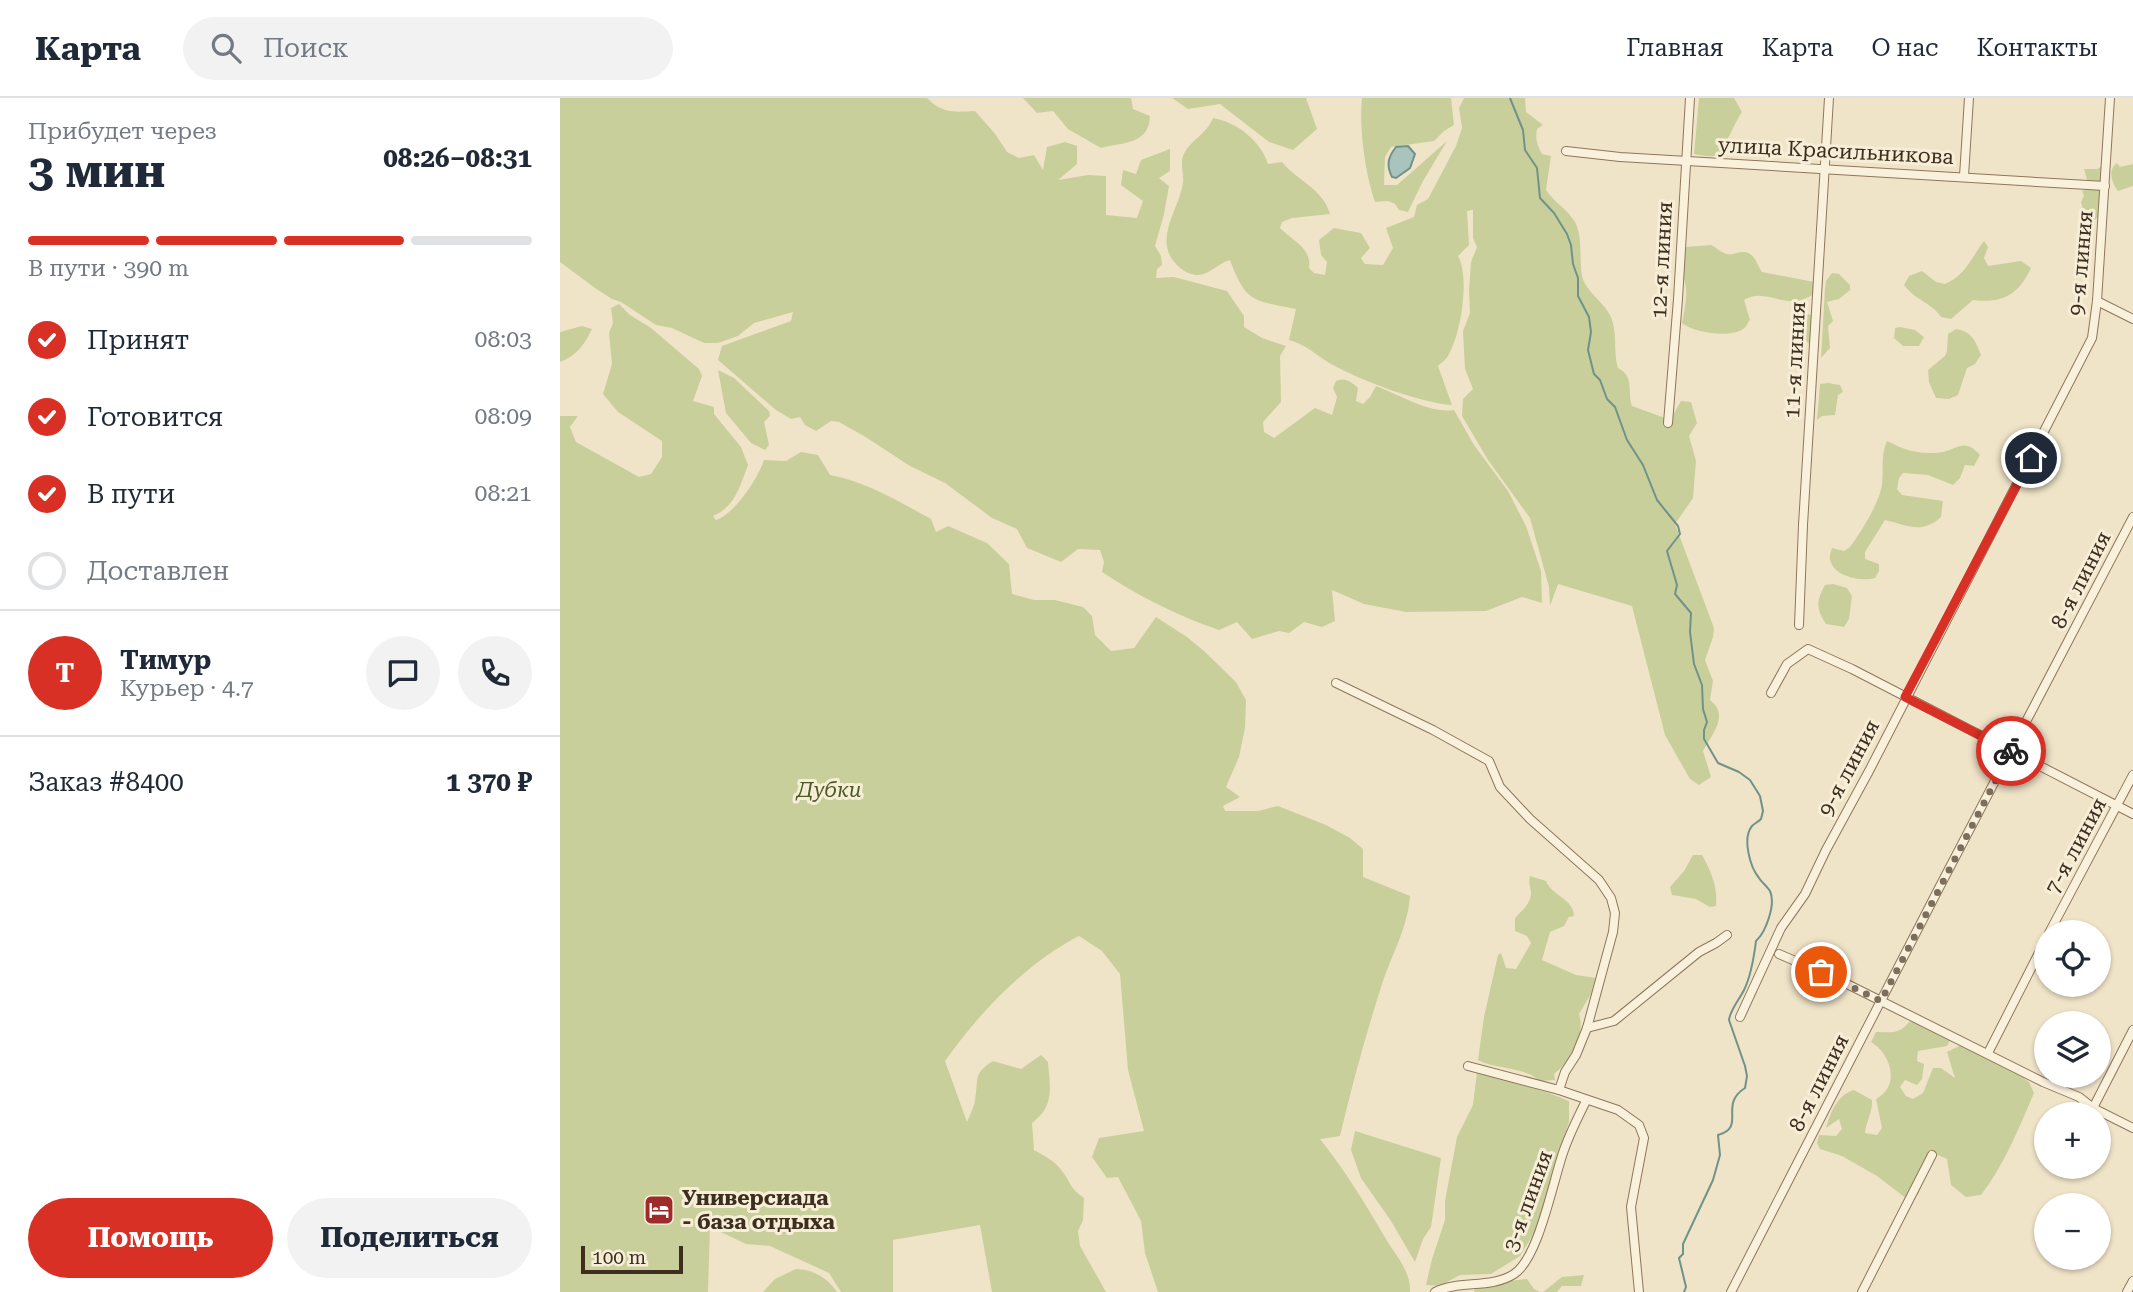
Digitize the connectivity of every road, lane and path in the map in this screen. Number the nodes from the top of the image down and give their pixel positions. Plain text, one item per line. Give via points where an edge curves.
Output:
1 (1690, 98) edge
2 (1829, 98) edge
3 (1969, 98) edge
4 (2110, 98) edge
5 (1566, 151) dead end
6 (1686, 160) junction
7 (1824, 168) junction
8 (1964, 176) junction
9 (2105, 186) junction
10 (2097, 301) junction
11 (2133, 319) edge
12 (1668, 424) dead end
13 (2133, 517) edge
14 (1799, 625) dead end
15 (1336, 683) dead end
16 (1771, 693) dead end
17 (1905, 697) junction
18 (2012, 751) junction
19 (2133, 775) edge
20 (2117, 806) junction
21 (2133, 814) edge
22 (2056, 920) edge
23 (1727, 935) dead end
24 (1779, 954) dead end
25 (2034, 963) edge
26 (1881, 1001) junction
27 (1740, 1017) dead end
28 (1587, 1028) junction
29 (2133, 1030) edge
30 (1988, 1053) junction
31 (1468, 1066) dead end
32 (1559, 1090) junction
33 (1586, 1101) junction
34 (2085, 1102) edge
35 (2096, 1102) edge
36 (2111, 1117) edge
37 (2133, 1128) edge
38 (1932, 1156) dead end
39 (2133, 1281) edge
40 (1435, 1292) edge
41 (1639, 1292) edge
42 (1731, 1292) edge
43 (1862, 1292) edge
44 (2127, 1292) edge

1 - 6 street, 12-я линия
2 - 7 street, 11-я линия
3 - 8 street
4 - 9 street, 9-я линия
5 - 6 street, улица Красильникова
6 - 7 street, улица Красильникова
6 - 12 street, 12-я линия
7 - 8 street, улица Красильникова
7 - 14 street, 11-я линия
8 - 9 street, улица Красильникова
9 - 10 street, 9-я линия
10 - 11 street
10 - 17 street, 9-я линия via 2092,338
13 - 18 street, 8-я линия
15 - 28 street via 1489,761 1507,795 1599,880 1615,913
16 - 17 street via 1787,664 1808,649
17 - 18 street
17 - 27 street, 9-я линия via 1805,894 1781,928
18 - 20 street
18 - 26 street, 8-я линия
19 - 20 street, 7-я линия
20 - 21 street
20 - 22 street, 7-я линия
23 - 28 street via 1614,1021
24 - 26 street
25 - 30 street
26 - 30 street
26 - 42 street, 8-я линия
28 - 32 street
29 - 35 street
30 - 34 street
31 - 32 street
32 - 33 street
33 - 40 street, 3-я линия via 1522,1268 1504,1279
33 - 41 street via 1618,1110 1639,1125 1644,1138 1631,1207
36 - 37 street
38 - 43 street
39 - 44 street

